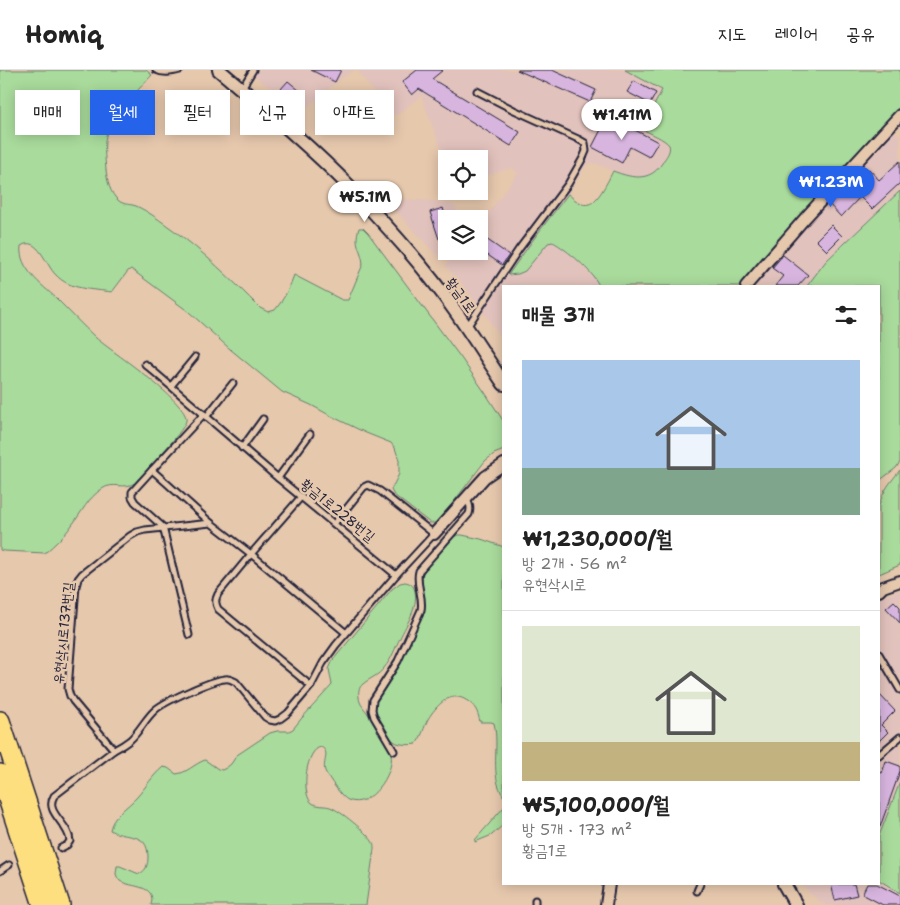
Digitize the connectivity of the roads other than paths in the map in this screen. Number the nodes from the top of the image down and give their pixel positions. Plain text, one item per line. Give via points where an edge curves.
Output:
1 (156, 70) edge
2 (180, 70) edge
3 (219, 70) edge
4 (253, 70) edge
5 (241, 89) junction
6 (476, 91) dead end
7 (900, 115) edge
8 (747, 285) edge
9 (466, 328) junction
10 (195, 357) dead end
11 (145, 364) dead end
12 (502, 381) edge
13 (233, 383) dead end
14 (170, 386) junction
15 (205, 416) junction
16 (263, 419) dead end
17 (310, 434) dead end
18 (242, 448) junction
19 (502, 465) edge
20 (152, 470) junction
21 (278, 478) junction
22 (301, 497) junction
23 (466, 498) junction
24 (211, 523) junction
25 (334, 524) junction
26 (163, 527) junction
27 (434, 534) junction
28 (251, 554) junction
29 (396, 575) junction
30 (900, 581) edge
31 (880, 590) edge
32 (346, 633) junction
33 (188, 635) dead end
34 (880, 656) edge
35 (311, 686) junction
36 (900, 690) edge
37 (0, 721) edge
38 (900, 737) edge
39 (114, 750) junction
40 (394, 751) dead end
41 (880, 753) edge
42 (0, 774) edge
43 (62, 848) dead end
44 (9, 865) dead end
45 (0, 871) edge
46 (609, 885) edge
47 (700, 885) edge
48 (785, 885) edge
49 (697, 891) dead end
50 (44, 905) edge
51 (60, 905) edge
52 (606, 905) edge
53 (796, 905) edge

1 - 2 lane
3 - 5 street, 황금1로
4 - 5 lane
5 - 9 street, 황금1로 via 348,185 436,285
6 - 9 lane, 황금1로 via 578,139 585,144 586,151 568,184 519,248
7 - 8 street
9 - 12 street, 황금1로
10 - 14 lane
11 - 14 lane, 황금1로228번길
13 - 15 lane
14 - 15 lane, 황금1로228번길
15 - 18 lane, 황금1로228번길
15 - 20 lane
16 - 18 lane
17 - 21 lane
18 - 21 lane, 황금1로228번길
19 - 23 street via 485,477
20 - 24 lane
20 - 26 lane via 132,492 132,497
21 - 22 lane, 황금1로228번길
22 - 25 lane, 황금1로228번길
22 - 28 lane
23 - 27 street
23 - 40 lane via 471,509 469,514 419,571 421,610 398,661 373,700 374,717
24 - 26 lane, 유현삭시로137번길
24 - 28 lane
25 - 27 lane via 368,485
25 - 29 lane, 황금1로228번길
26 - 33 lane
26 - 39 lane, 유현삭시로137번길 via 130,536 82,574 76,586 68,681 70,696
27 - 29 lane
28 - 32 lane
28 - 35 lane via 218,594 215,604
29 - 32 lane
30 - 31 street
32 - 35 lane via 323,663
34 - 36 lane
35 - 39 lane via 288,713 275,721 265,717 236,682 218,680 163,705 149,716 131,739
37 - 51 highway
38 - 41 lane
39 - 43 lane via 51,800 54,812 70,836 70,841
42 - 50 highway
44 - 45 lane
46 - 52 street
47 - 49 lane
48 - 53 street

